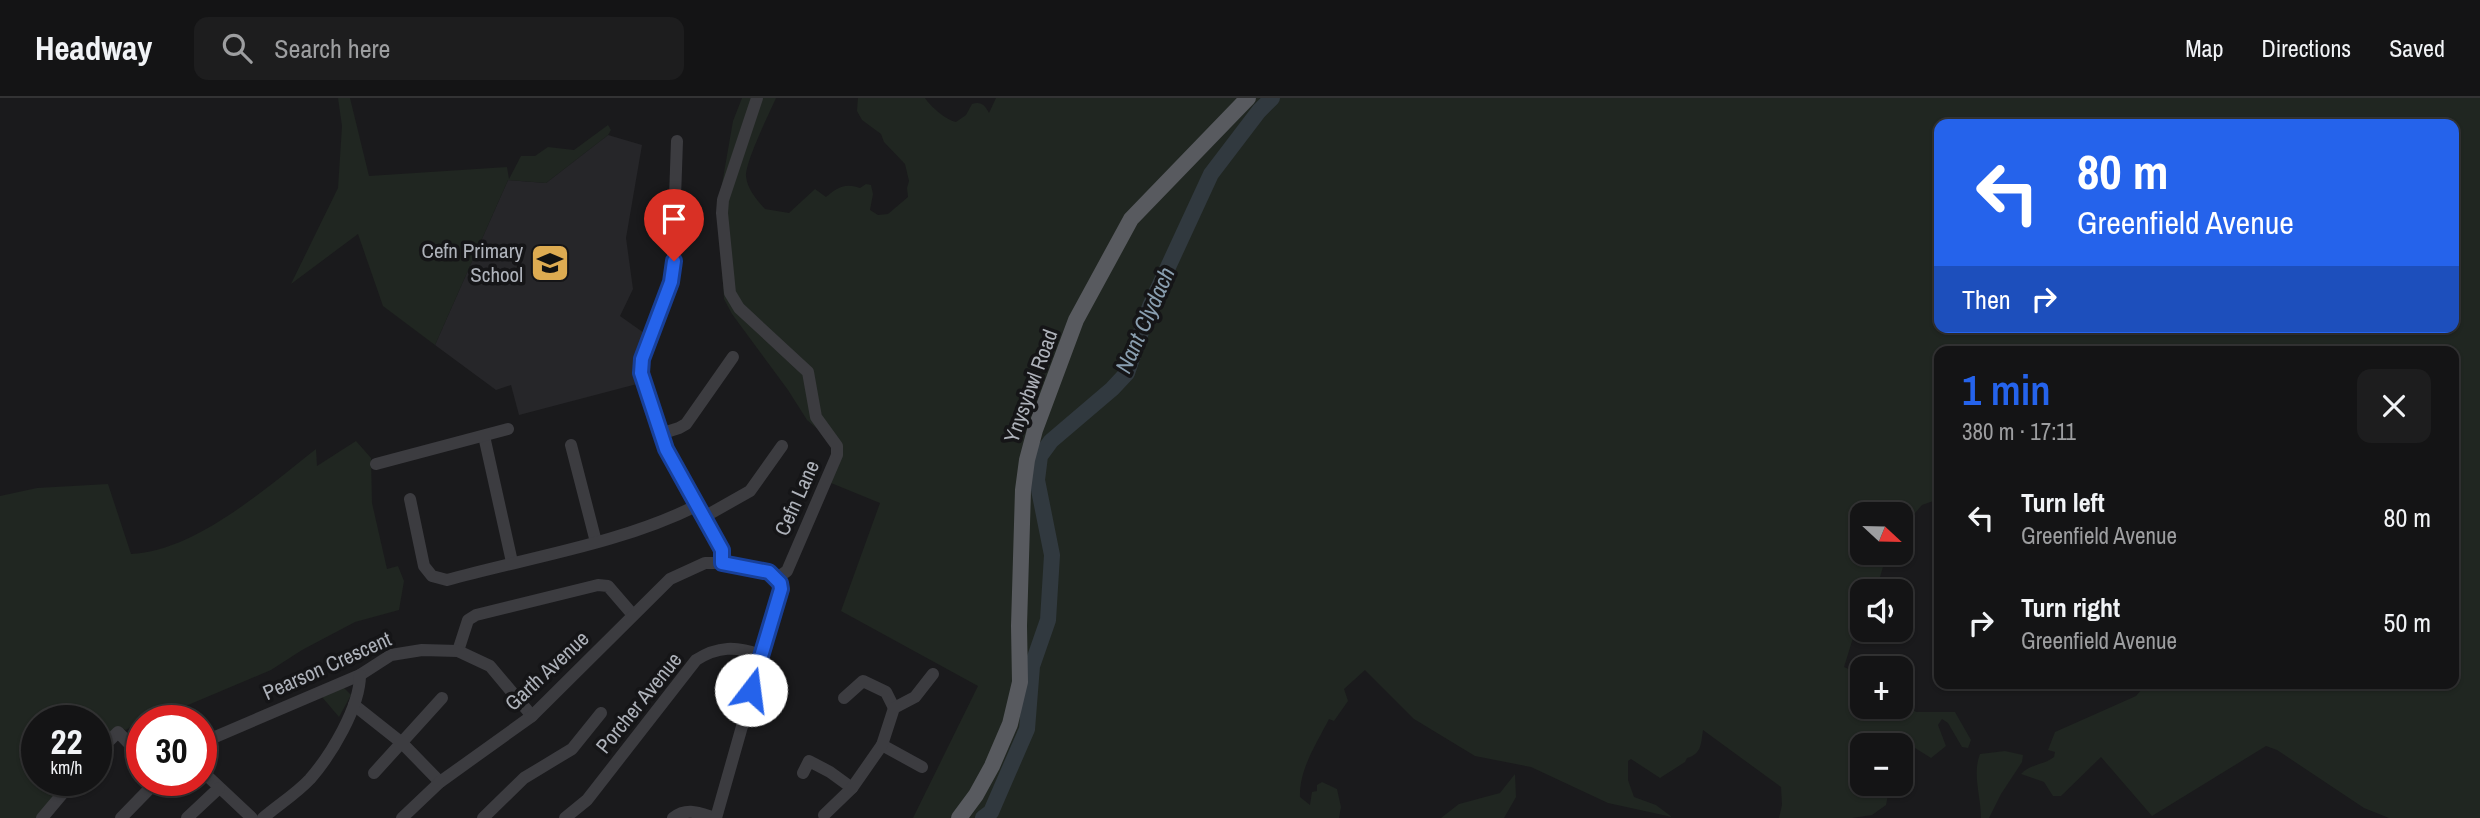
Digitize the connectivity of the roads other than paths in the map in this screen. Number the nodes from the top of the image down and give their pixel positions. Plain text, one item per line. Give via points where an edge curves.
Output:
1 (757, 98) edge
2 (1248, 98) edge
3 (677, 141) dead end
4 (733, 356) dead end
5 (508, 429) dead end
6 (660, 433) junction
7 (484, 436) junction
8 (571, 444) dead end
9 (782, 446) dead end
10 (376, 464) dead end
11 (410, 499) dead end
12 (696, 506) junction
13 (704, 517) junction
14 (596, 542) junction
15 (512, 562) junction
16 (722, 563) junction
17 (777, 578) junction
18 (633, 615) junction
19 (457, 651) junction
20 (761, 655) junction
21 (933, 674) dead end
22 (360, 675) junction
23 (442, 698) dead end
24 (844, 698) dead end
25 (354, 705) junction
26 (894, 708) junction
27 (601, 713) dead end
28 (532, 716) junction
29 (217, 736) edge
30 (112, 738) edge
31 (126, 740) edge
32 (402, 743) junction
33 (882, 745) junction
34 (916, 768) dead end
35 (374, 773) dead end
36 (803, 773) dead end
37 (440, 782) junction
38 (219, 788) joint
39 (852, 788) junction
40 (61, 796) edge
41 (142, 796) edge
42 (824, 817) edge
43 (42, 818) edge
44 (121, 818) edge
45 (187, 818) edge
46 (251, 818) edge
47 (263, 818) edge
48 (402, 818) edge
49 (483, 818) edge
50 (565, 818) edge
51 (673, 818) edge
52 (715, 818) edge
53 (959, 818) edge

1 - 17 street, Cefn Lane via 723,200 730,293 739,308 808,372 816,416 837,455 787,571
2 - 53 main road, Ynysybwl Road via 1131,219 1076,320 1027,460 1020,682 1010,724 981,785
3 - 6 street via 671,282 640,366
4 - 6 street via 686,424
5 - 7 street
6 - 12 street
7 - 10 street
7 - 15 street
8 - 14 street
9 - 13 street via 750,491
11 - 15 street via 424,566 432,576 447,580
12 - 13 street
12 - 14 street
13 - 16 street via 722,550
14 - 15 street
16 - 17 street via 769,572
16 - 18 street, Garth Avenue via 705,563 670,579
17 - 20 street, Cefn Lane via 781,589
18 - 19 street via 608,586 598,585 476,615 468,620
18 - 28 street, Garth Avenue
19 - 22 street, Pearson Crescent via 401,652
19 - 28 street, Pearson Crescent via 489,666
20 - 50 street, Porcher Avenue via 724,648 696,660 587,800
20 - 52 street, Cefn Lane
21 - 26 street via 915,697
22 - 25 street
22 - 29 street, Pearson Crescent
23 - 32 street
24 - 26 street via 863,681 886,692
25 - 32 street
25 - 47 street via 309,779
26 - 33 street
27 - 49 street via 572,749 524,778
28 - 37 street, Garth Avenue
30 - 31 street via 118,732
32 - 35 street
32 - 37 street
33 - 34 street
33 - 39 street
36 - 39 street via 809,761
37 - 48 street, Garth Avenue
38 - 45 street
38 - 46 street
39 - 42 street
40 - 43 street
41 - 44 street
51 - 52 street via 683,811

